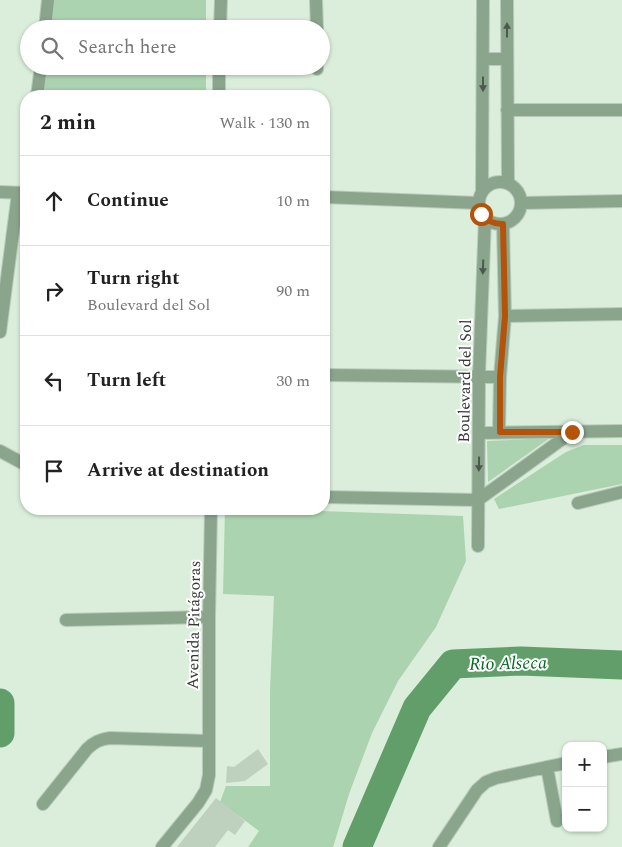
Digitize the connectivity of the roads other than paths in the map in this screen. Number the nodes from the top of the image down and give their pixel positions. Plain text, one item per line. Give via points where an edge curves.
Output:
1 (48, 0) edge
2 (221, 0) edge
3 (316, 0) edge
4 (483, 0) edge
5 (507, 0) edge
6 (46, 20) edge
7 (220, 20) edge
8 (317, 20) edge
9 (483, 59) junction
10 (507, 59) junction
11 (40, 75) edge
12 (219, 75) edge
13 (38, 90) edge
14 (219, 90) edge
15 (507, 110) junction
16 (622, 110) edge
17 (508, 183) junction
18 (0, 192) edge
19 (20, 192) edge
20 (330, 197) edge
21 (480, 197) junction
22 (622, 201) edge
23 (521, 203) junction
24 (20, 205) edge
25 (485, 218) junction
26 (503, 224) junction
27 (622, 314) edge
28 (505, 316) junction
29 (0, 332) edge
30 (330, 375) edge
31 (479, 376) junction
32 (500, 377) junction
33 (622, 431) edge
34 (500, 432) junction
35 (572, 432) junction
36 (479, 433) junction
37 (0, 451) edge
38 (20, 462) edge
39 (622, 492) edge
40 (330, 497) edge
41 (478, 500) junction
42 (578, 503) dead end
43 (211, 515) edge
44 (478, 546) dead end
45 (209, 617) junction
46 (66, 620) dead end
47 (208, 741) junction
48 (622, 754) edge
49 (607, 756) edge
50 (562, 765) edge
51 (547, 767) junction
52 (43, 804) dead end
53 (557, 821) dead end
54 (162, 847) edge
55 (439, 847) edge

1 - 6 street
2 - 7 street
3 - 8 street
4 - 9 street
10 -> 5 street
9 - 10 street
9 -> 21 street
10 - 15 street
11 - 13 street
12 - 14 street
15 - 16 street
15 - 17 street
17 - 21 street via 493,183
17 - 23 street via 515,188
18 - 19 street
20 - 21 street
21 - 25 street via 479,208
22 - 23 street
23 - 26 street via 514,219
24 - 29 street
25 - 26 street
25 -> 31 street, Boulevard del Sol
26 - 28 street
27 - 28 street
28 - 32 street
30 - 31 street
31 - 32 street
31 - 36 street, Boulevard del Sol
32 - 34 street
33 - 35 street
34 - 35 street
34 - 36 street
35 - 41 street
36 -> 41 street, Boulevard del Sol
37 - 38 street
39 - 42 street
40 - 41 street
41 - 44 street, Boulevard del Sol
43 - 45 street, Avenida Pitágoras
45 - 46 street
45 - 47 street, Avenida Pitágoras
47 - 52 street via 102,739 87,749
47 - 54 street, Avenida Pitágoras via 206,790
48 - 49 street
50 - 51 street
51 - 53 street
51 - 55 street via 486,782 477,790

